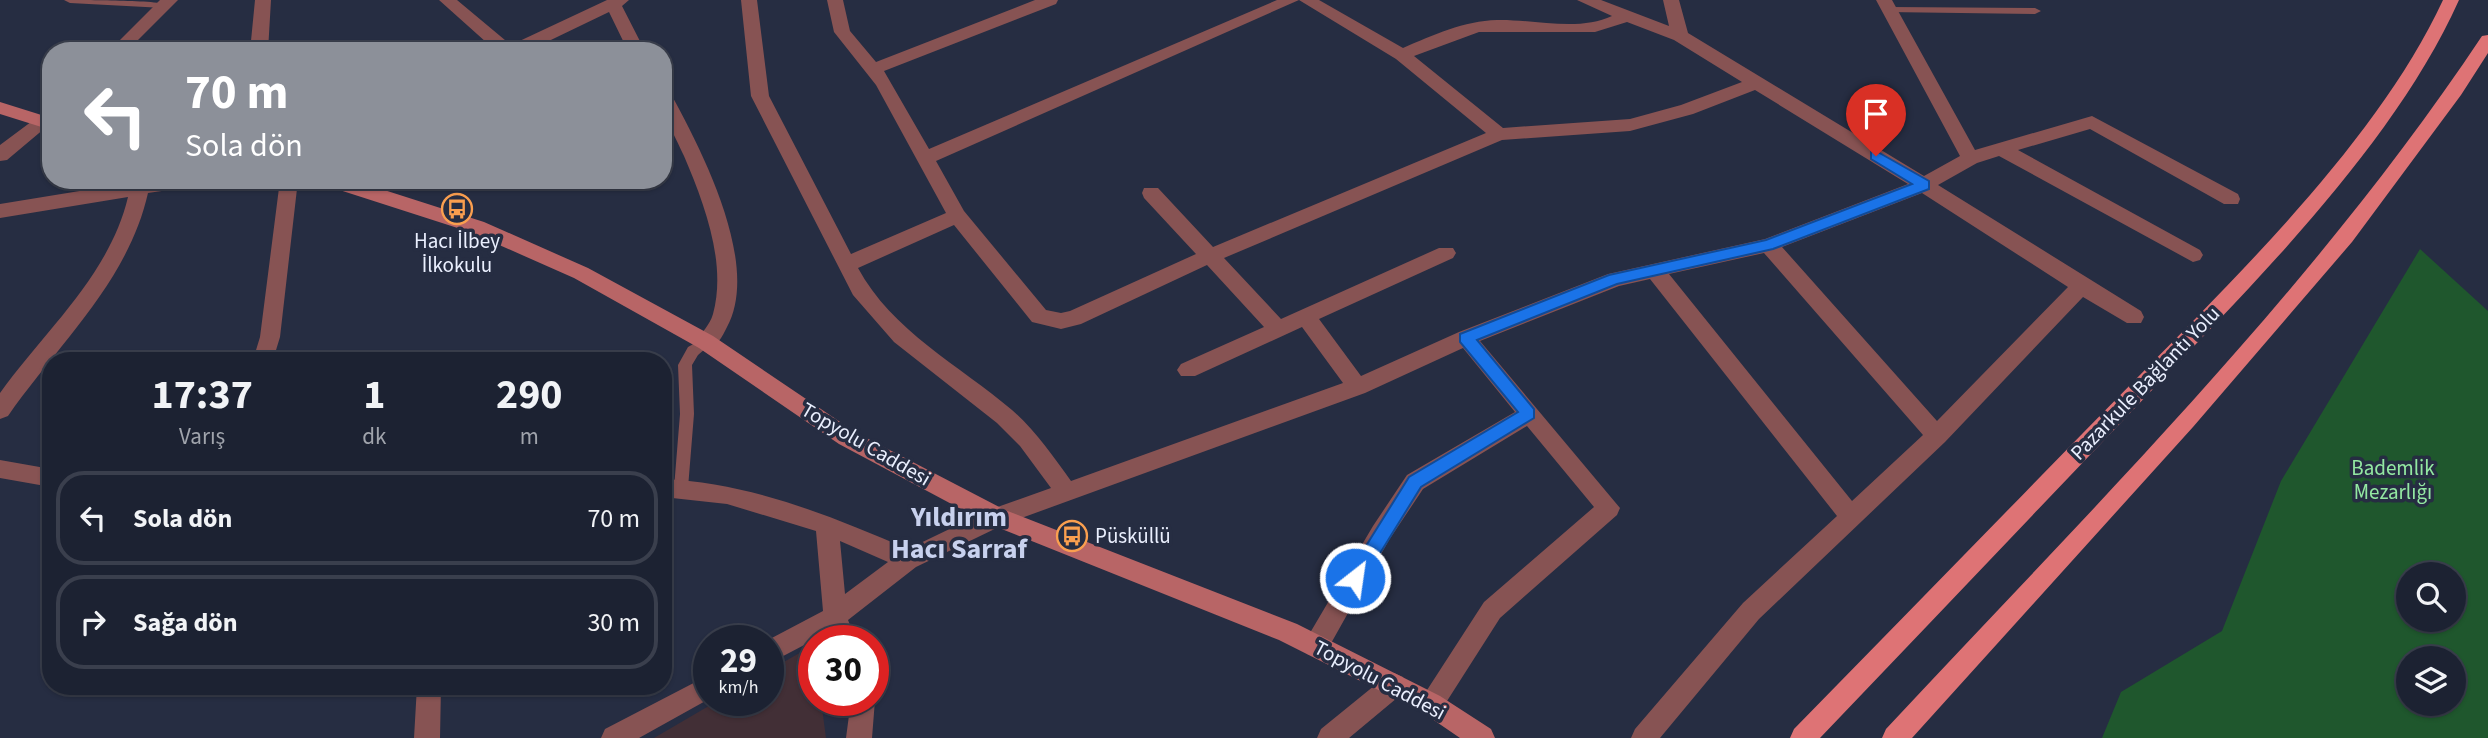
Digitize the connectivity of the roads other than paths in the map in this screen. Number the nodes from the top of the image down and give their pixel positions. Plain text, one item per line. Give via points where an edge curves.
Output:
1 (71, 0) edge
2 (263, 0) edge
3 (447, 0) edge
4 (749, 0) edge
5 (835, 0) edge
6 (1050, 0) edge
7 (1290, 0) edge
8 (1307, 0) edge
9 (1585, 0) edge
10 (1671, 0) edge
11 (2451, 0) edge
12 (617, 2) edge
13 (167, 3) edge
14 (1887, 5) edge
15 (2035, 11) dead end
16 (1624, 17) junction
17 (1680, 36) junction
18 (2488, 40) edge
19 (126, 42) edge
20 (260, 42) edge
21 (496, 42) edge
22 (532, 42) edge
23 (633, 42) edge
24 (1402, 55) junction
25 (873, 69) junction
26 (1758, 82) junction
27 (0, 107) edge
28 (672, 115) edge
29 (42, 119) edge
30 (42, 124) edge
31 (1499, 134) junction
32 (2001, 149) junction
33 (0, 155) edge
34 (927, 157) junction
35 (1970, 158) junction
36 (1924, 185) junction
37 (144, 189) edge
38 (288, 189) edge
39 (359, 189) edge
40 (139, 190) junction
41 (1151, 193) dead end
42 (2231, 199) dead end
43 (0, 211) edge
44 (957, 216) junction
45 (1768, 245) junction
46 (1446, 253) dead end
47 (1210, 256) junction
48 (2193, 256) dead end
49 (846, 265) junction
50 (1654, 269) junction
51 (2081, 286) junction
52 (1306, 317) junction
53 (2134, 317) dead end
54 (1278, 329) junction
55 (1466, 338) junction
56 (706, 342) junction
57 (44, 352) edge
58 (265, 352) edge
59 (42, 355) edge
60 (1188, 370) dead end
61 (1357, 387) junction
62 (0, 410) edge
63 (1529, 414) junction
64 (1937, 436) junction
65 (0, 469) edge
66 (42, 476) edge
67 (672, 488) edge
68 (1066, 491) junction
69 (997, 517) junction
70 (1851, 517) junction
71 (827, 525) junction
72 (908, 560) junction
73 (835, 616) junction
74 (838, 625) edge
75 (784, 644) edge
76 (1316, 646) junction
77 (1394, 685) junction
78 (429, 695) edge
79 (693, 695) edge
80 (1431, 704) junction
81 (861, 716) edge
82 (427, 738) edge
83 (614, 738) edge
84 (859, 738) edge
85 (1330, 738) edge
86 (1482, 738) edge
87 (1644, 738) edge
88 (1803, 738) edge
89 (1895, 738) edge

1 - 13 lane
2 - 20 street
3 - 21 street
4 - 49 street via 760,96
5 - 25 street via 842,32
6 - 25 street
7 - 34 street
8 - 24 street
9 - 16 street
10 - 17 street
11 - 88 main road, Pazarkule Bağlantı Yolu via 2437,33 2399,91 2327,186 2200,327
12 - 22 street
12 - 23 street
13 - 19 street
14 - 15 lane
14 - 35 street
16 - 17 street
16 - 24 street via 1595,27 1480,26 1451,33
17 - 26 street
18 - 89 main road via 2371,208 2242,358
24 - 31 street
25 - 34 street
26 - 31 street via 1640,123
26 - 36 street
27 - 29 street
28 - 56 street via 698,170 724,257 723,313
30 - 33 street
31 - 47 street
32 - 35 street
32 - 42 street via 2092,122
32 - 48 street
34 - 44 street
35 - 36 street
36 - 45 street
36 - 51 street
37 - 40 street
38 - 58 street
39 - 56 street, Topyolu Caddesi via 524,246 640,302
40 - 43 street
40 - 57 street via 131,227 114,260
41 - 47 street
44 - 47 street via 1031,309 1051,320 1074,318
44 - 49 street
45 - 50 street
45 - 64 street
46 - 52 street
47 - 54 street
49 - 68 street via 878,314 1005,417
50 - 55 street via 1615,279
50 - 70 street
51 - 53 street
51 - 64 street
52 - 54 street
52 - 61 street
54 - 60 street
55 - 61 street
55 - 63 street
56 - 67 lane via 693,351 685,365 687,414
56 - 69 street, Topyolu Caddesi via 847,438
59 - 62 street
61 - 68 street
63 - 76 street via 1415,482
63 - 80 street via 1609,508 1492,610
64 - 70 street
65 - 66 street
67 - 71 street via 754,500
68 - 69 street
69 - 72 street
69 - 76 street, Topyolu Caddesi
70 - 87 street via 1751,611
71 - 72 street
71 - 73 street
72 - 73 street
73 - 74 street
73 - 75 street
76 - 77 street, Topyolu Caddesi
77 - 80 street, Topyolu Caddesi
77 - 85 street
78 - 82 street
79 - 83 street
80 - 86 street, Topyolu Caddesi
81 - 84 street

